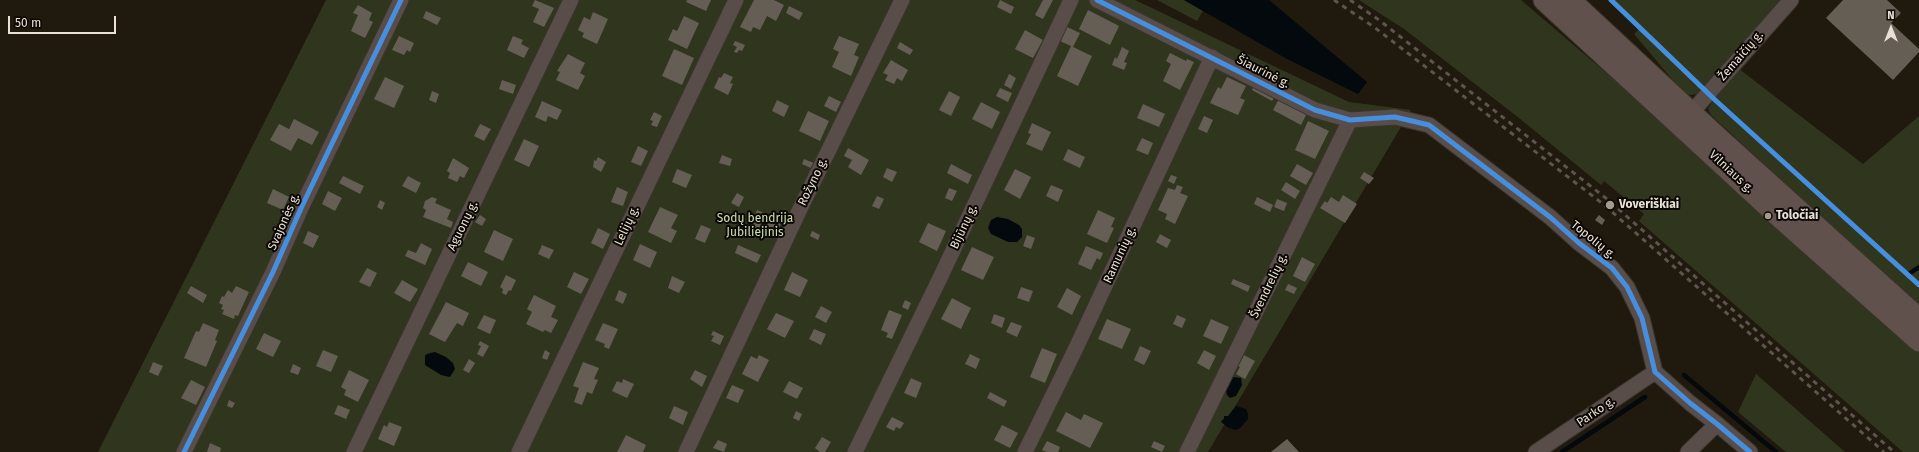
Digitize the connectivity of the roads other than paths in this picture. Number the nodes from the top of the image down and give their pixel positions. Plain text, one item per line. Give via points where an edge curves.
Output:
1 (401, 0) edge
2 (571, 0) edge
3 (736, 0) edge
4 (902, 0) edge
5 (1071, 0) edge
6 (1097, 0) edge
7 (1544, 0) edge
8 (1570, 0) edge
9 (1791, 0) edge
10 (1212, 57) junction
11 (1692, 113) junction
12 (1350, 120) junction
13 (1429, 125) joint
14 (1919, 319) edge
15 (1919, 341) edge
16 (1655, 372) junction
17 (1717, 424) junction
18 (184, 452) edge
19 (354, 452) edge
20 (519, 452) edge
21 (686, 452) edge
22 (855, 452) edge
23 (1025, 452) edge
24 (1186, 452) edge
25 (1536, 452) edge
26 (1688, 452) edge
27 (1750, 452) edge

1 - 18 street, Svajonės g. via 273,272
2 - 19 street, Aguonų g.
3 - 20 street, Lelijų g.
4 - 21 street, Rožyno g.
5 - 22 street, Bijūnų g.
6 - 10 street, Šiaurinė g.
7 - 15 highway, Vilniaus g. via 1774,212
8 - 11 highway, Vilniaus g.
9 - 11 street, Žemaičių g.
10 - 12 street, Šiaurinė g. via 1315,110
10 - 23 street, Ramunių g.
11 - 14 highway, Vilniaus g.
12 - 13 street, Šiaurinė g. via 1395,117
12 - 24 street, Švendrelių g.
13 - 16 street, Topolių g. via 1550,217 1612,268 1627,287 1642,318
16 - 17 street via 1690,404
16 - 25 street, Parko g.
17 - 26 street
17 - 27 street

